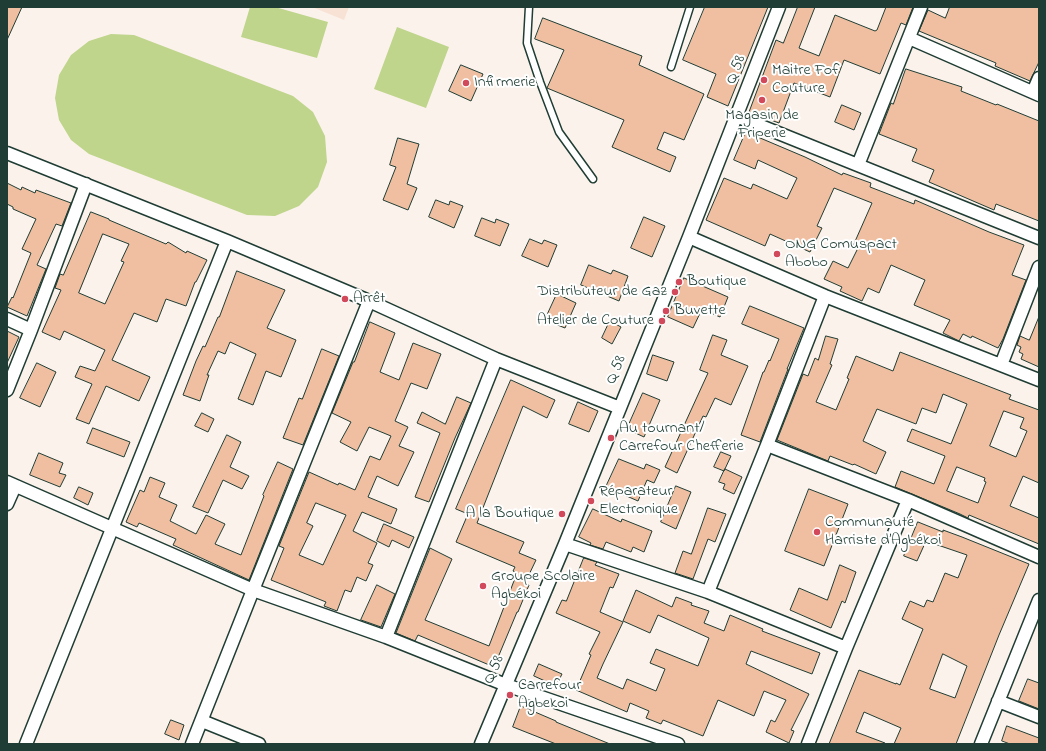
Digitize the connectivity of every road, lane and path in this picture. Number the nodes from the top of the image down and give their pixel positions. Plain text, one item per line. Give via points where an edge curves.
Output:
1 (529, 7) edge
2 (690, 7) edge
3 (778, 7) edge
4 (921, 7) edge
5 (909, 38) junction
6 (671, 67) dead end
7 (1039, 78) edge
8 (1036, 93) edge
9 (736, 116) junction
10 (7, 153) edge
11 (858, 165) junction
12 (593, 179) dead end
13 (86, 184) junction
14 (689, 237) junction
15 (1039, 238) edge
16 (227, 241) junction
17 (1039, 267) edge
18 (825, 296) junction
19 (369, 301) junction
20 (7, 319) edge
21 (32, 330) junction
22 (496, 359) junction
23 (1001, 365) junction
24 (1039, 380) edge
25 (7, 390) edge
26 (620, 408) junction
27 (767, 445) junction
28 (11, 484) edge
29 (908, 500) junction
30 (7, 504) edge
31 (113, 529) junction
32 (565, 544) junction
33 (1039, 557) edge
34 (253, 590) junction
35 (708, 592) junction
36 (1039, 600) edge
37 (386, 637) junction
38 (846, 648) junction
39 (506, 685) junction
40 (998, 701) junction
41 (1039, 717) edge
42 (202, 721) junction
43 (26, 744) edge
44 (192, 744) edge
45 (259, 744) edge
46 (481, 744) edge
47 (678, 744) edge
48 (808, 744) edge
49 (981, 744) edge

1 - 12 lane via 527,43 540,82 559,132
2 - 6 lane
3 - 9 street, Q 58
4 - 5 street
5 - 8 street
5 - 11 street
7 - 8 street
9 - 11 street
9 - 14 street, Q 58
10 - 13 street
11 - 15 street
13 - 16 street
13 - 21 street
14 - 18 street
14 - 26 street, Q 58
16 - 19 street
16 - 31 street
17 - 23 street
18 - 23 street
18 - 27 street
19 - 22 street
19 - 34 street
20 - 21 street
21 - 25 street
22 - 26 street
22 - 37 street
23 - 24 street
26 - 32 street, Q 58
27 - 29 street
27 - 35 street
28 - 30 street
28 - 31 street
29 - 33 street
29 - 38 street
31 - 34 street
31 - 43 street
32 - 35 street
32 - 39 street, Q 58
34 - 37 street
34 - 42 street
35 - 38 street
36 - 40 street
37 - 39 street
38 - 48 street
39 - 46 street, Q 58
39 - 47 street
40 - 41 street
40 - 49 street
42 - 44 street
42 - 45 street

